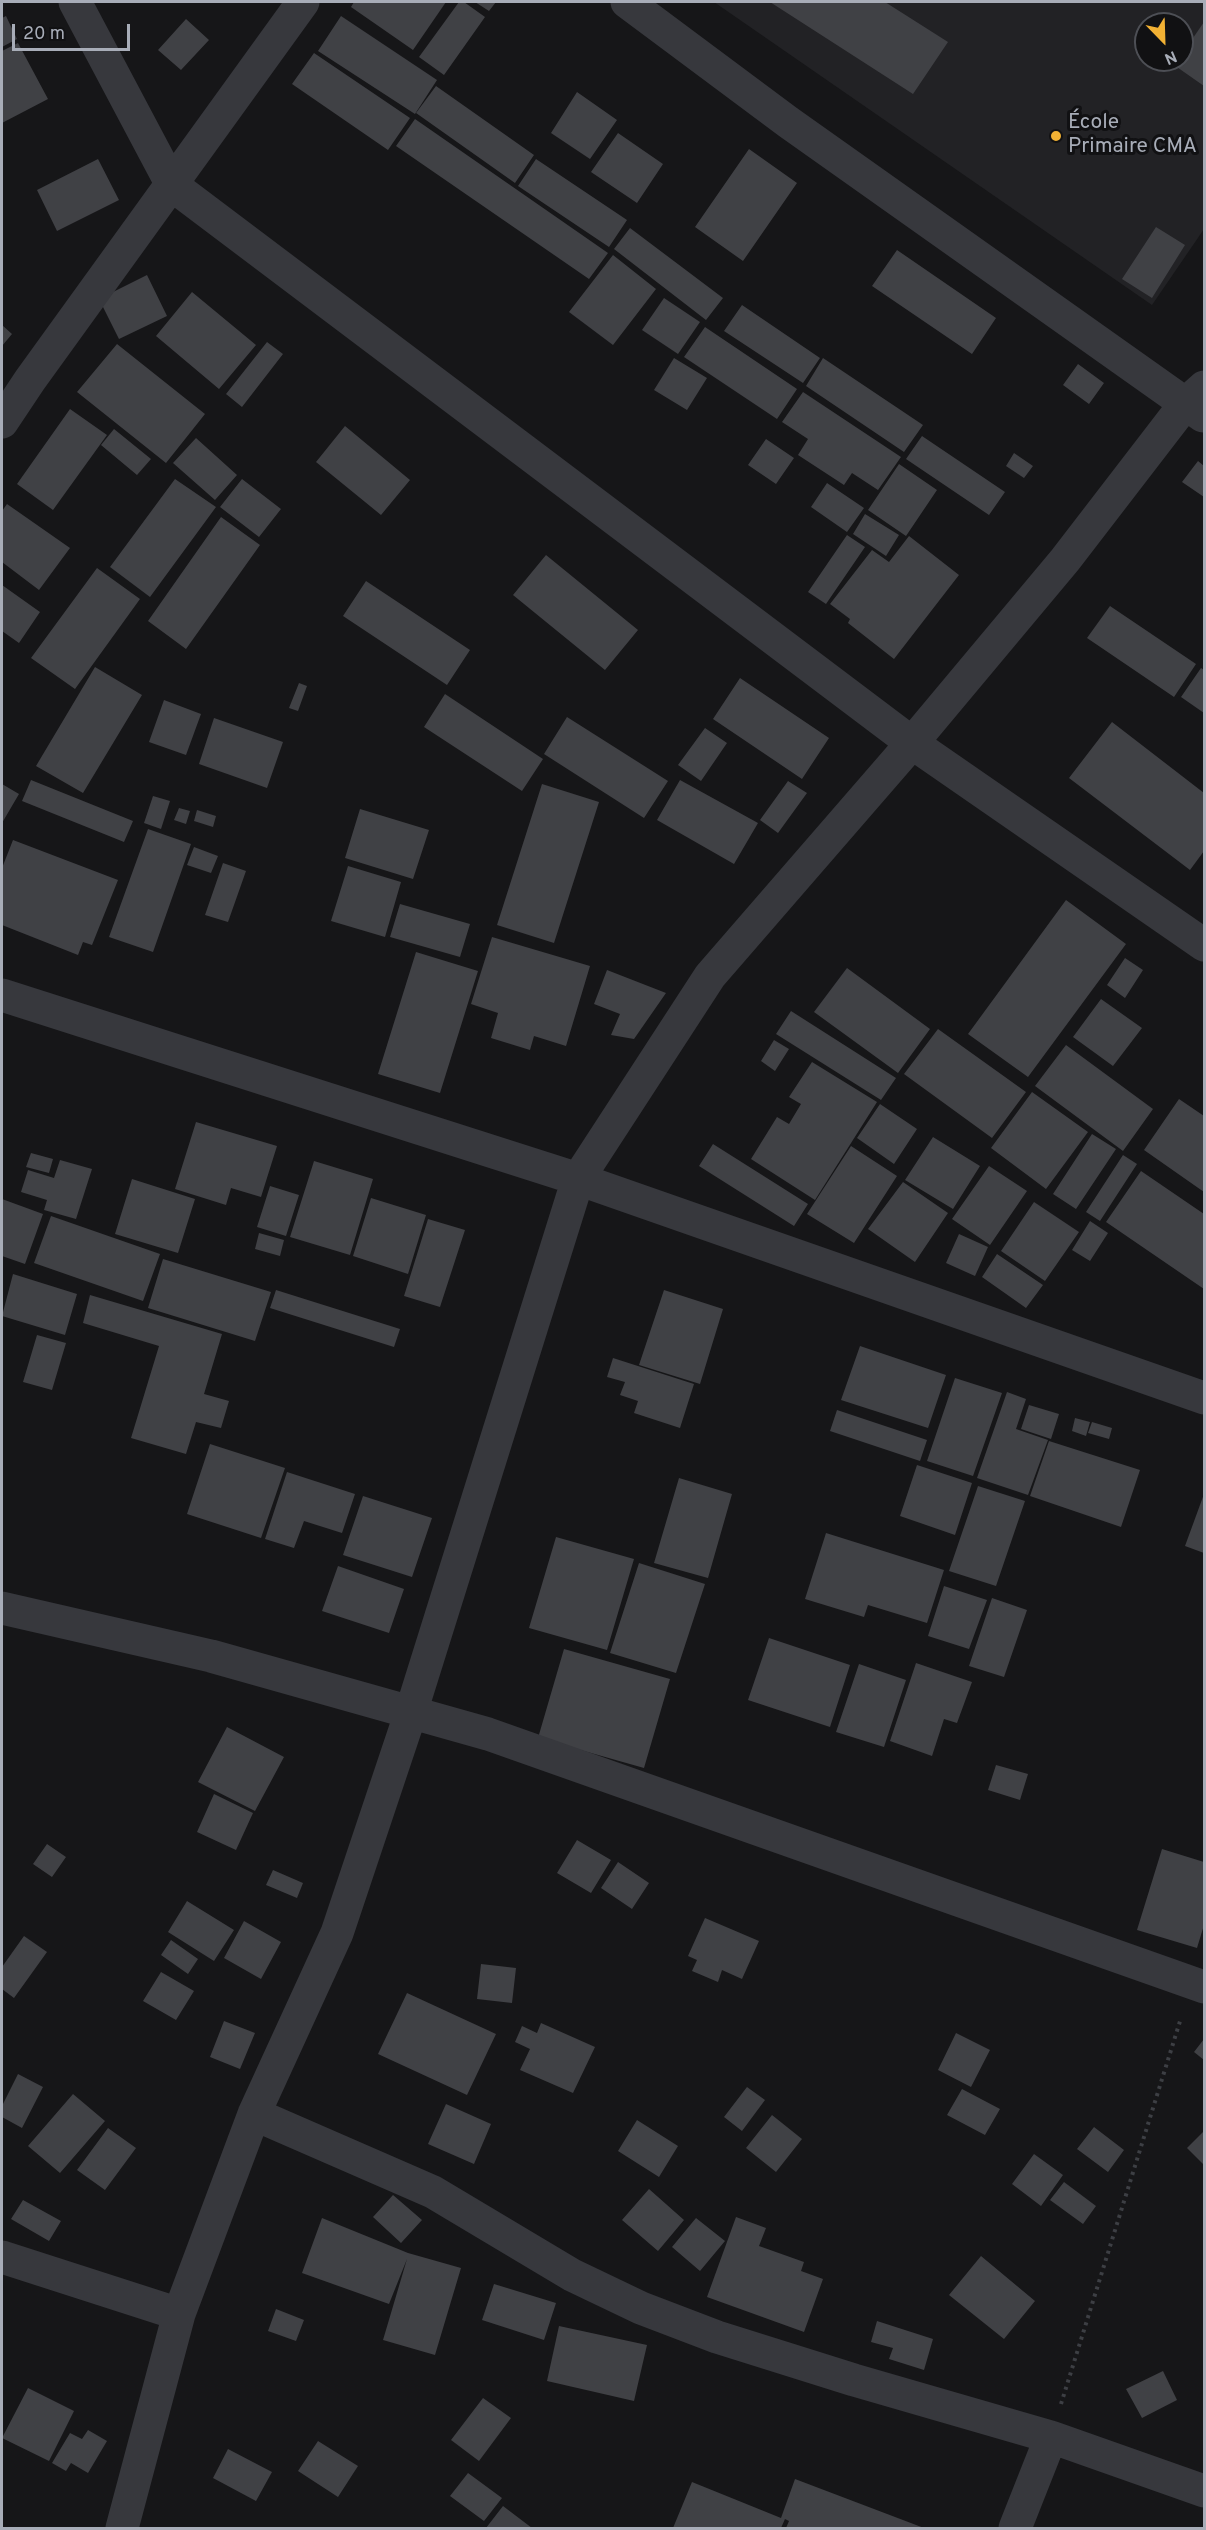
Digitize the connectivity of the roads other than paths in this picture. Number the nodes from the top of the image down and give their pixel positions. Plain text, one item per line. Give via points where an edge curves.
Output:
1 (75, 2) edge
2 (303, 2) edge
3 (627, 2) edge
4 (172, 185) junction
5 (1198, 403) edge
6 (2, 422) edge
7 (912, 743) junction
8 (1204, 945) edge
9 (2, 995) edge
10 (578, 1179) junction
11 (1204, 1398) edge
12 (2, 1608) edge
13 (411, 1712) junction
14 (1198, 1985) edge
15 (255, 2114) junction
16 (2, 2257) edge
17 (179, 2314) junction
18 (1051, 2437) junction
19 (1204, 2490) edge
20 (1017, 2528) edge
21 (122, 2529) edge

1 - 4 street
2 - 4 street
3 - 5 street via 788,122
4 - 6 street
4 - 7 street
5 - 7 street
7 - 8 street
7 - 10 street via 710,976
9 - 10 street
10 - 11 street
10 - 13 street
12 - 13 street via 211,1656
13 - 14 street via 510,1742
13 - 15 street via 337,1933
15 - 17 street
15 - 18 street via 433,2192 572,2275 641,2308 717,2337
16 - 17 street
17 - 21 street
18 - 19 street
18 - 20 street

